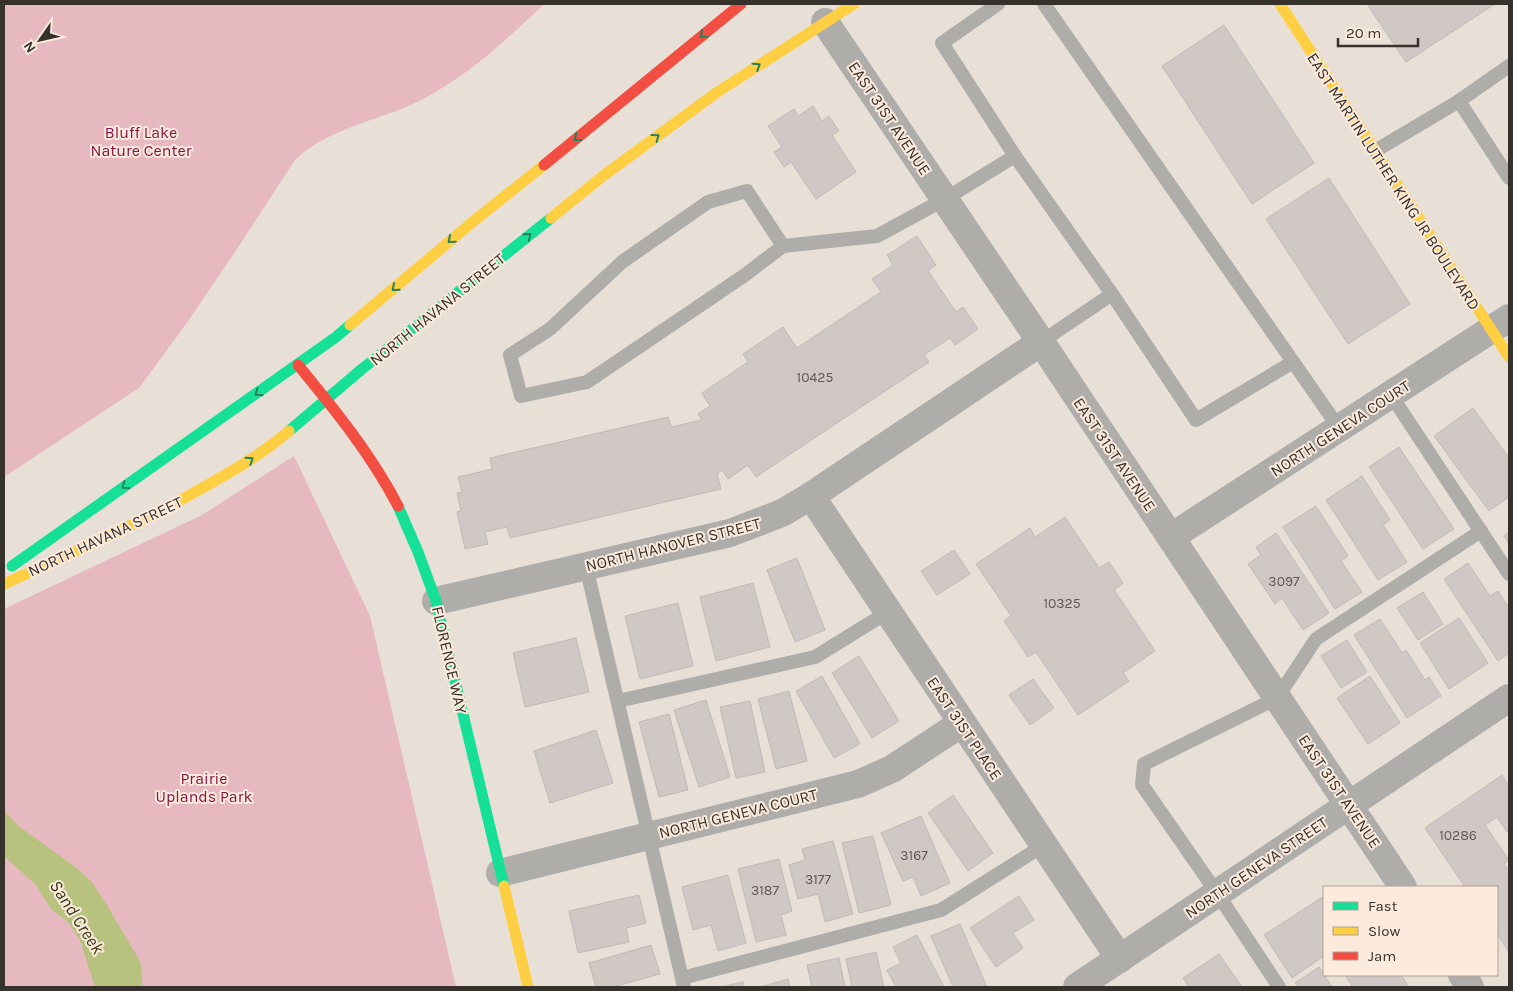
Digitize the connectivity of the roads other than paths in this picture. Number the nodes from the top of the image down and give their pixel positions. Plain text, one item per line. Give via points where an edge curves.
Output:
1 (741, 4) edge
2 (854, 4) edge
3 (998, 4) edge
4 (1044, 4) edge
5 (1280, 4) edge
6 (825, 22) junction
7 (1509, 66) edge
8 (1459, 101) junction
9 (1375, 151) junction
10 (1015, 156) junction
11 (1509, 178) edge
12 (945, 199) junction
13 (783, 246) junction
14 (1112, 294) junction
15 (1500, 324) edge
16 (1041, 342) junction
17 (1509, 357) edge
18 (1293, 362) junction
19 (298, 365) junction
20 (1391, 395) junction
21 (326, 399) junction
22 (1339, 428) junction
23 (811, 496) junction
24 (1480, 531) junction
25 (1171, 537) junction
26 (586, 566) junction
27 (4, 573) edge
28 (1509, 574) edge
29 (4, 584) edge
30 (436, 601) junction
31 (888, 612) junction
32 (1277, 698) junction
33 (618, 701) junction
34 (1508, 702) edge
35 (962, 723) junction
36 (1348, 805) junction
37 (649, 835) junction
38 (1044, 845) junction
39 (500, 873) junction
40 (1402, 886) edge
41 (1217, 894) junction
42 (1120, 959) junction
43 (1463, 976) edge
44 (683, 982) edge
45 (528, 987) edge
46 (1077, 987) edge
47 (1279, 987) edge
48 (1470, 987) edge

1 -> 19 main road, NORTH HAVANA STREET
2 - 6 main road, NORTH HAVANA STREET
3 - 10 lane via 942,43
4 - 18 lane
5 - 9 main road, EAST MARTIN LUTHER KING JR BOULEVARD
6 - 12 street, EAST 31ST AVENUE
21 -> 6 main road, NORTH HAVANA STREET via 603,176 716,93
7 - 8 lane
8 - 9 lane
8 - 11 lane
9 - 15 main road, EAST MARTIN LUTHER KING JR BOULEVARD
10 - 12 lane
10 - 14 lane
12 - 13 lane via 877,236
12 - 16 street, EAST 31ST AVENUE
13 - 13 lane via 587,382 521,396 510,356 550,328 622,262 708,202 747,191
14 - 16 lane
14 - 18 lane via 1196,420
15 - 17 main road, EAST MARTIN LUTHER KING JR BOULEVARD
15 - 20 street, NORTH GENEVA COURT
16 - 23 street, NORTH HANOVER STREET
16 - 25 street, EAST 31ST AVENUE
18 - 22 lane
19 - 21 main road, FLORENCE WAY
19 -> 27 main road, NORTH HAVANA STREET
20 - 22 street, NORTH GENEVA COURT
20 - 24 lane
29 -> 21 main road, NORTH HAVANA STREET via 161,511 236,470 275,443
21 - 30 main road, FLORENCE WAY via 380,472 413,537
22 - 25 street, NORTH GENEVA COURT
23 - 26 street, NORTH HANOVER STREET via 782,513 730,532
23 - 31 street, EAST 31ST PLACE
24 - 28 lane
24 - 32 lane via 1316,639
25 - 32 street, EAST 31ST AVENUE
26 - 30 street, NORTH HANOVER STREET
26 - 33 lane
30 - 39 main road, FLORENCE WAY
31 - 33 lane via 815,658
31 - 35 street, EAST 31ST PLACE
32 - 36 street, EAST 31ST AVENUE
32 - 41 lane via 1144,764 1142,785
33 - 37 lane
34 - 36 street, NORTH GENEVA STREET
35 - 37 street, NORTH GENEVA COURT via 892,769 858,784
35 - 38 street, EAST 31ST PLACE
36 - 40 street, EAST 31ST AVENUE
36 - 41 street, NORTH GENEVA STREET
37 - 39 street, NORTH GENEVA COURT
37 - 44 lane
38 - 42 street, EAST 31ST PLACE
38 - 44 lane via 941,910
39 - 45 main road, FLORENCE WAY
41 - 42 street, NORTH GENEVA STREET
41 - 47 lane
42 - 46 street, NORTH GENEVA STREET
43 - 48 street

